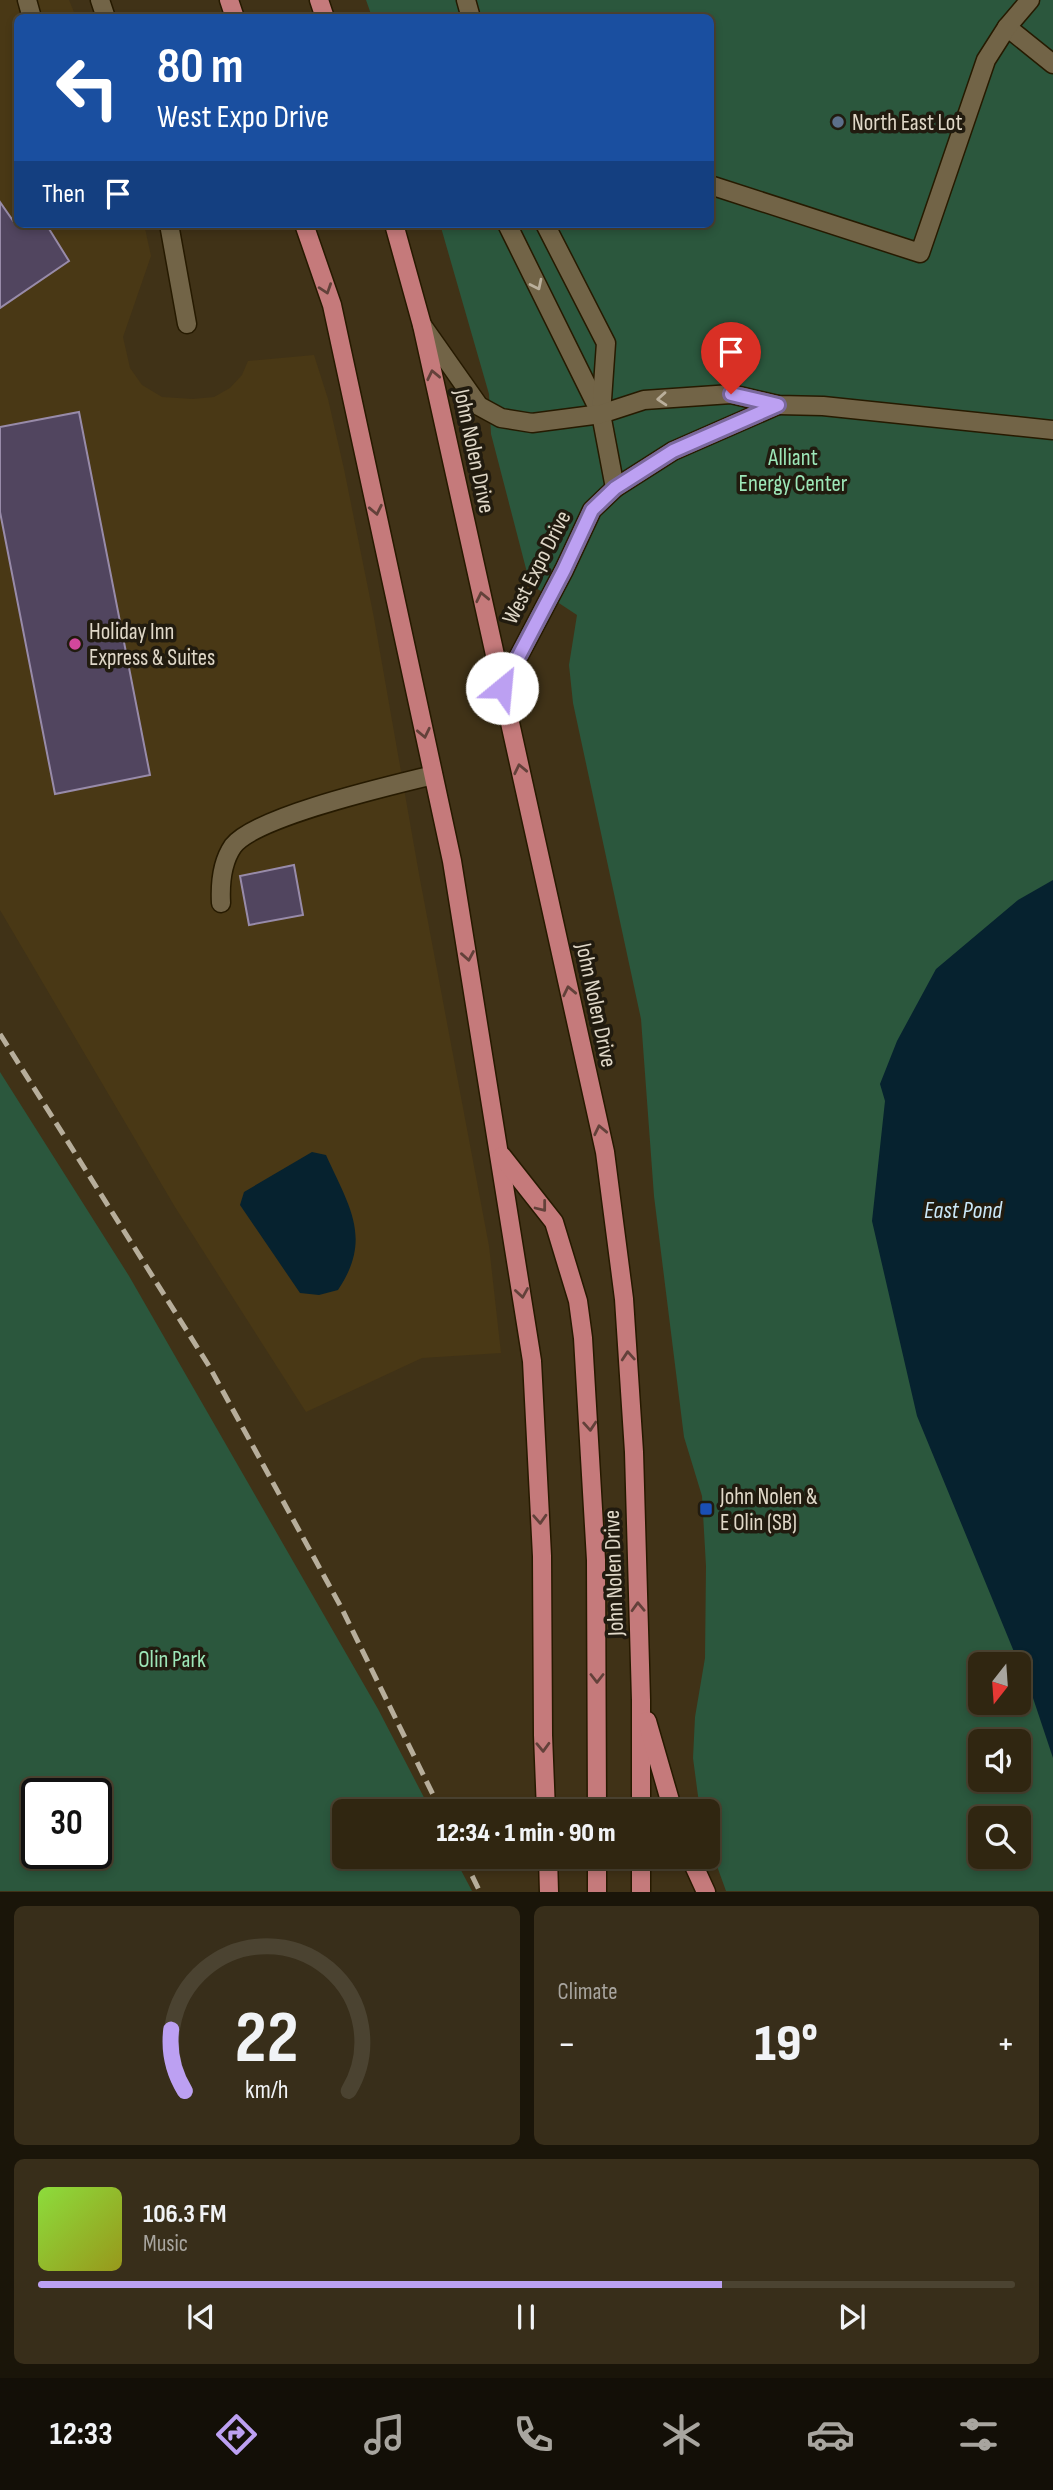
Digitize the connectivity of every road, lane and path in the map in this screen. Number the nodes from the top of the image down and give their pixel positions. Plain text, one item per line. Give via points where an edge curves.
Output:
1 (1030, 0) edge
2 (1007, 27) junction
3 (1053, 64) edge
4 (714, 186) edge
5 (170, 228) edge
6 (305, 228) edge
7 (395, 228) edge
8 (509, 228) edge
9 (547, 228) edge
10 (187, 324) dead end
11 (422, 325) junction
12 (778, 405) junction
13 (601, 414) junction
14 (1053, 430) edge
15 (615, 488) junction
16 (502, 688) junction
17 (433, 775) junction
18 (221, 903) dead end
19 (499, 1153) junction
20 (641, 1700) junction
21 (546, 1799) edge
22 (597, 1799) edge
23 (641, 1799) edge
24 (670, 1799) edge
25 (548, 1869) edge
26 (597, 1869) edge
27 (640, 1869) edge
28 (695, 1869) edge
29 (549, 1892) edge
30 (597, 1892) edge
31 (641, 1892) edge
32 (706, 1892) edge

1 - 2 street
2 - 3 street
2 - 4 street via 986,60 920,253
5 - 10 street
6 -> 17 main road via 332,305
7 - 11 main road, John Nolen Drive
8 -> 13 street
9 - 13 street via 606,343
11 - 13 street, West Expo Drive via 480,406 501,418 533,424
16 -> 11 main road, John Nolen Drive
12 -> 13 street, West Expo Drive via 731,394 644,400
12 - 14 street, West Expo Drive
12 - 15 street, West Expo Drive via 673,451
13 - 15 street
15 - 16 street, West Expo Drive via 592,510
20 -> 16 main road, John Nolen Drive via 634,1452 624,1299 605,1152
17 - 18 street via 284,817 249,833 234,845 226,860
17 -> 19 main road via 452,861
19 -> 21 main road via 533,1361
19 -> 22 main road via 554,1222 578,1301 596,1560
20 - 23 main road, John Nolen Drive
20 - 24 main road
25 - 29 main road
26 - 30 main road
27 - 31 main road
28 - 32 main road

